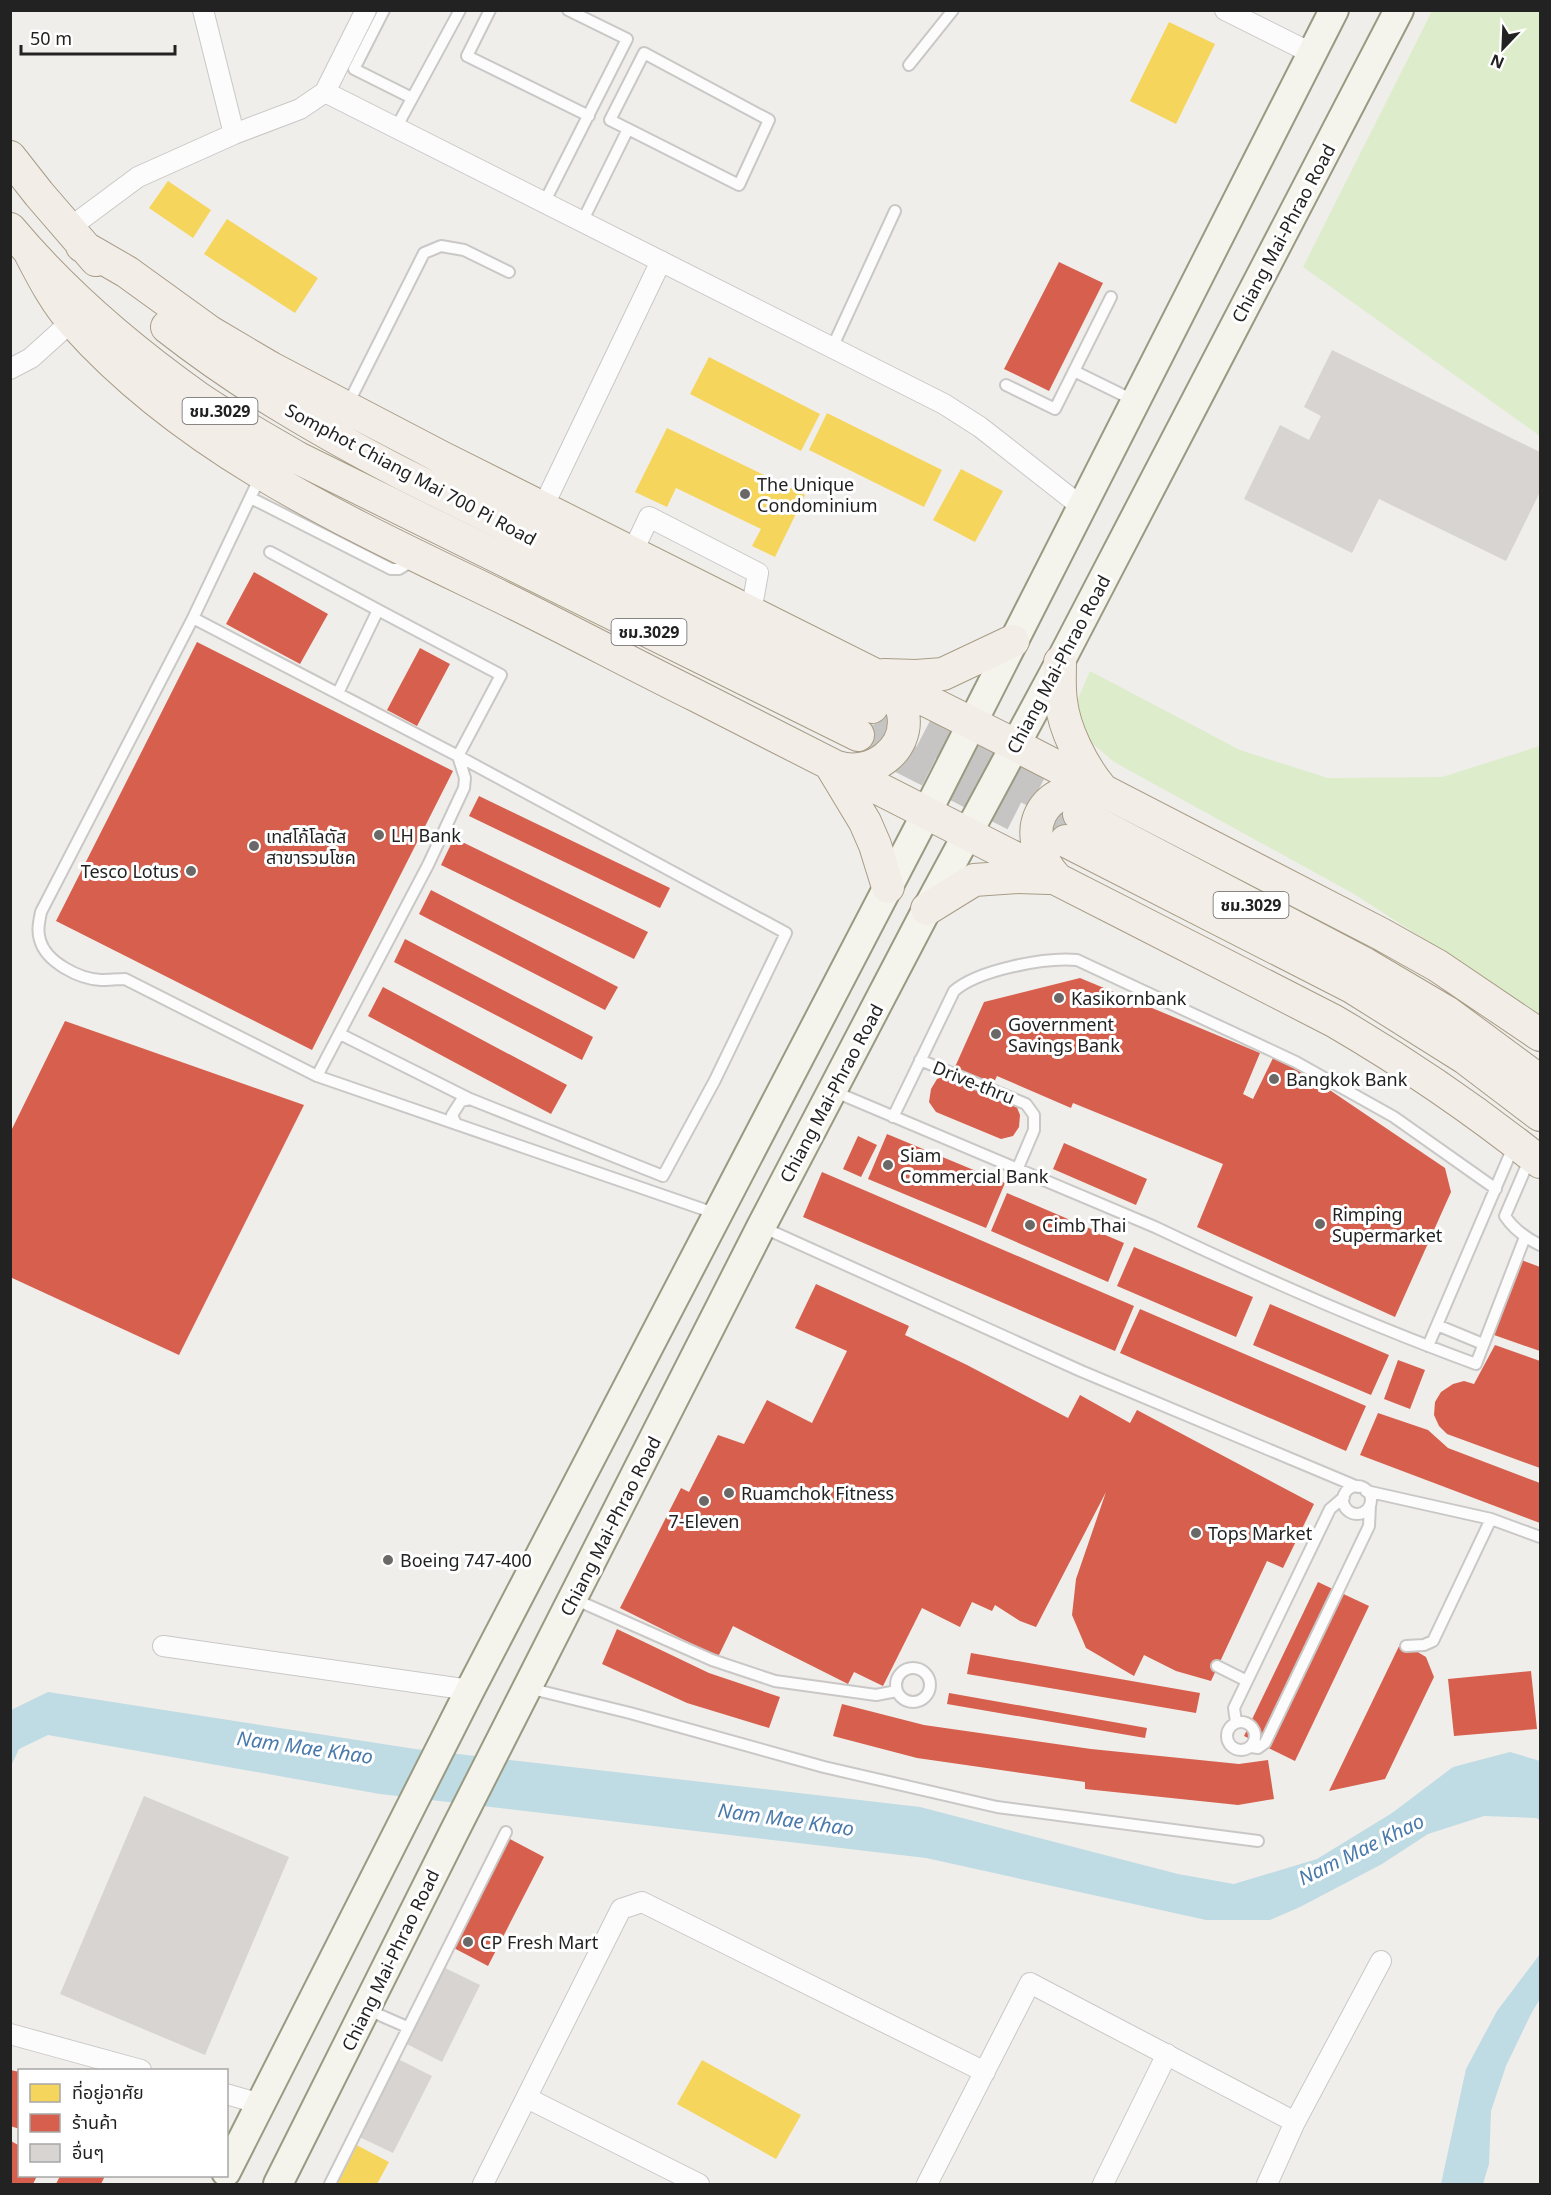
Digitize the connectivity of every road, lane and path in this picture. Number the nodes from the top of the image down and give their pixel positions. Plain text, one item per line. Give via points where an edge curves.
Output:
1 (203, 10) edge
2 (366, 10) edge
3 (384, 10) edge
4 (460, 10) edge
5 (490, 10) edge
6 (568, 10) edge
7 (953, 10) edge
8 (1225, 10) edge
9 (1334, 10) edge
10 (1400, 10) edge
11 (1311, 53) junction
12 (909, 65) dead end
13 (325, 92) junction
14 (412, 98) junction
15 (589, 116) junction
16 (396, 128) junction
17 (628, 129) junction
18 (234, 134) junction
19 (10, 157) edge
20 (544, 203) junction
21 (895, 211) dead end
22 (582, 222) junction
23 (75, 237) junction
24 (17, 245) edge
25 (661, 261) junction
26 (509, 272) dead end
27 (1111, 297) dead end
28 (72, 321) junction
29 (832, 348) junction
30 (10, 369) edge
31 (1074, 371) junction
32 (1006, 385) dead end
33 (1135, 401) junction
34 (346, 408) junction
35 (256, 486) junction
36 (543, 507) junction
37 (1082, 507) junction
38 (270, 552) dead end
39 (378, 610) junction
40 (193, 618) junction
41 (1013, 641) junction
42 (1060, 662) junction
43 (878, 675) junction
44 (338, 693) junction
45 (872, 707) tunnel mouth
46 (971, 723) junction
47 (858, 735) tunnel mouth
48 (1015, 745) junction
49 (458, 756) junction
50 (830, 764) junction
51 (1101, 789) junction
52 (926, 814) junction
53 (967, 834) junction
54 (1056, 878) junction
55 (888, 887) junction
56 (927, 909) junction
57 (340, 1034) junction
58 (1540, 1035) edge
59 (921, 1060) junction
60 (317, 1076) junction
61 (1540, 1081) edge
62 (832, 1091) junction
63 (470, 1099) junction
64 (1540, 1115) edge
65 (894, 1117) junction
66 (456, 1124) junction
67 (1529, 1153) edge
68 (1017, 1170) junction
69 (1496, 1189) junction
70 (1487, 1208) junction
71 (717, 1214) junction
72 (1505, 1216) junction
73 (762, 1227) junction
74 (1525, 1237) junction
75 (1540, 1245) edge
76 (1437, 1326) junction
77 (1483, 1344) junction
78 (1428, 1346) junction
79 (1362, 1489) junction
80 (1344, 1497) junction
81 (1370, 1505) junction
82 (1491, 1519) junction
83 (1540, 1537) edge
84 (574, 1599) junction
85 (163, 1646) dead end
86 (1406, 1646) dead end
87 (1217, 1666) dead end
88 (1247, 1681) junction
89 (528, 1688) junction
90 (897, 1691) dead end
91 (465, 1701) junction
92 (1236, 1722) junction
93 (1251, 1747) junction
94 (506, 1832) dead end
95 (1258, 1840) dead end
96 (1381, 1961) dead end
97 (366, 2009) junction
98 (407, 2028) junction
99 (10, 2034) edge
100 (1167, 2055) junction
101 (137, 2069) edge
102 (985, 2072) junction
103 (228, 2095) edge
104 (527, 2098) junction
105 (261, 2104) junction
106 (1294, 2122) junction
107 (228, 2170) edge
108 (278, 2184) edge
109 (330, 2184) edge
110 (483, 2184) edge
111 (699, 2184) edge
112 (927, 2184) edge
113 (1103, 2184) edge
114 (1267, 2184) edge

1 - 18 street
2 - 13 street
3 - 14 lane via 354,69
4 - 14 lane
5 - 15 lane via 467,56
6 - 15 lane via 627,39
7 - 12 lane
8 - 11 street
9 - 11 main road
10 - 42 main road, Chiang Mai-Phrao Road
11 - 33 main road
13 - 16 street
13 - 18 street via 300,109
14 - 16 lane
15 - 20 lane
16 - 20 street
17 - 17 lane via 610,120 644,53 769,120 739,185
17 - 22 lane
18 - 23 street via 138,177
19 - 23 main road, Somphot Chiang Mai 700 Pi Road / ชม.3029
20 - 22 street
21 - 29 lane
22 - 25 street
23 - 34 main road via 210,332
23 - 45 main road, Somphot Chiang Mai 700 Pi Road / ชม.3029 via 144,308 193,347 328,435
24 - 28 main road
24 - 47 main road, Somphot Chiang Mai 700 Pi Road / ชม.3029 via 156,366 249,430 298,458
25 - 29 street
25 - 36 street
26 - 34 lane via 464,250 441,246 424,253
27 - 31 lane
28 - 30 street via 31,357
28 - 35 main road via 125,375 203,436
29 - 37 street via 971,421
31 - 32 lane via 1055,409
31 - 33 lane
33 - 37 main road
34 - 36 main road
35 - 40 lane
35 - 50 main road via 503,597
36 - 43 main road
37 - 41 main road
38 - 39 lane
39 - 44 lane
39 - 49 lane via 501,675
40 - 44 lane
40 - 60 lane via 41,912 39,938 50,958 75,972 101,980 125,979
41 - 43 main road via 943,674
41 - 46 main road
42 - 48 main road, Chiang Mai-Phrao Road
42 - 51 main road via 1061,702 1072,737 1087,771
43 - 46 main road
43 - 50 main road via 898,699 903,714 898,744 889,756 868,768 845,769
44 - 49 lane
46 - 48 main road
46 - 52 main road
48 - 51 main road
48 - 53 main road, Chiang Mai-Phrao Road
49 - 57 lane via 464,788
49 - 63 lane via 786,933 663,1176
50 - 52 main road
50 - 55 main road via 865,822
51 - 54 main road via 1070,789 1045,807 1035,836 1045,866
51 - 58 main road via 1438,966
52 - 53 main road
52 - 55 main road
53 - 54 main road
53 - 56 main road, Chiang Mai-Phrao Road
54 - 56 main road via 974,880
54 - 67 main road via 1344,1027 1395,1057
55 - 71 main road
56 - 62 main road, Chiang Mai-Phrao Road
57 - 60 lane
57 - 63 lane
59 - 65 lane
59 - 68 lane, Drive-thru via 1026,1104 1034,1115 1034,1130
59 - 69 lane via 954,991 961,985 1021,965 1059,958 1077,960 1296,1062 1394,1117
60 - 66 lane
61 - 64 main road, ชม.3029 via 1448,1013 1365,964 1072,828 1352,987 1465,1058
62 - 65 lane
62 - 73 main road, Chiang Mai-Phrao Road
63 - 66 lane via 460,1101 452,1115
65 - 68 lane
66 - 71 lane
67 - 69 lane
67 - 72 lane
68 - 78 lane
69 - 70 lane
70 - 72 lane
70 - 76 lane
71 - 91 main road
72 - 74 lane
73 - 79 lane via 1081,1371
73 - 84 main road, Chiang Mai-Phrao Road
74 - 75 lane
74 - 77 lane
76 - 77 lane
76 - 78 lane
77 - 78 lane via 1476,1364
79 - 80 lane via 1350,1489
79 - 81 lane via 1370,1496
79 - 82 lane
80 - 81 lane via 1345,1507 1353,1514 1364,1512
80 - 88 lane via 1330,1509
81 - 93 lane via 1369,1526 1265,1743
82 - 83 lane
82 - 86 lane via 1433,1641
84 - 89 main road, Chiang Mai-Phrao Road
84 - 90 lane via 712,1660 775,1681 876,1695
85 - 91 street
87 - 88 lane
88 - 92 lane via 1234,1708
89 - 95 lane via 824,1767 997,1807
89 - 97 main road, Chiang Mai-Phrao Road
91 - 105 main road
92 - 93 lane via 1246,1722 1253,1728
92 - 93 lane via 1227,1732 1230,1745 1238,1750
94 - 98 lane
96 - 106 street
97 - 98 lane
97 - 108 main road, Chiang Mai-Phrao Road
98 - 109 lane
99 - 101 street
100 - 102 street via 1030,1983
100 - 106 street
100 - 113 street
102 - 104 street via 642,1902 621,1909
102 - 112 street
103 - 105 street
104 - 110 street
104 - 111 street
105 - 107 main road
106 - 114 street

